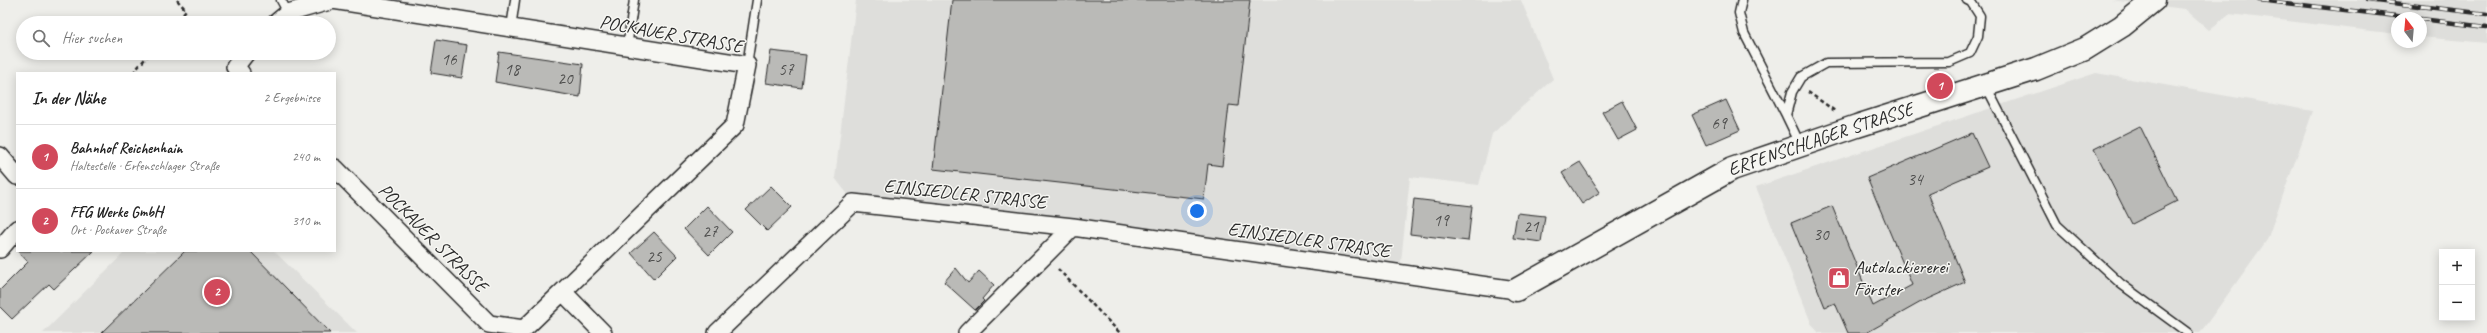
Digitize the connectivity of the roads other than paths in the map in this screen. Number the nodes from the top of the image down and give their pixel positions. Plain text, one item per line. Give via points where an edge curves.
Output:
1 (515, 0) edge
2 (634, 0) edge
3 (758, 0) edge
4 (1742, 0) edge
5 (1967, 0) edge
6 (2154, 0) edge
7 (392, 5) edge
8 (282, 12) edge
9 (511, 28) junction
10 (627, 47) junction
11 (240, 60) edge
12 (747, 65) junction
13 (240, 72) edge
14 (1985, 85) junction
15 (1786, 115) junction
16 (1801, 146) junction
17 (0, 156) edge
18 (336, 169) edge
19 (16, 175) edge
20 (1073, 227) junction
21 (16, 230) edge
22 (0, 249) edge
23 (1516, 290) joint
24 (564, 293) junction
25 (603, 333) edge
26 (718, 333) edge
27 (968, 333) edge
28 (2188, 333) edge

1 - 9 lane
2 - 10 lane
3 - 12 lane
4 - 15 lane via 1739,12 1744,33
5 - 15 lane via 1980,16 1978,36 1970,53 1942,62 1826,63 1801,77 1792,92
6 - 14 main road, ERFENSCHLAGER STRASSE via 2122,26 2085,49 2036,69
7 - 8 street, POCKAUER STRASSE via 333,0
7 - 9 street, POCKAUER STRASSE
9 - 10 street, POCKAUER STRASSE
10 - 12 street, POCKAUER STRASSE
11 - 13 street via 235,66
12 - 24 street, POCKAUER STRASSE via 734,125
14 - 16 main road, ERFENSCHLAGER STRASSE
14 - 28 lane via 2057,225 2121,284
15 - 16 lane
16 - 23 main road, ERFENSCHLAGER STRASSE via 1732,169
17 - 19 street
18 - 24 street, POCKAUER STRASSE via 489,324 524,329
20 - 23 street, EINSIEDLER STRASSE
20 - 26 street, EINSIEDLER STRASSE via 853,203
20 - 27 street
21 - 22 street
24 - 25 street

